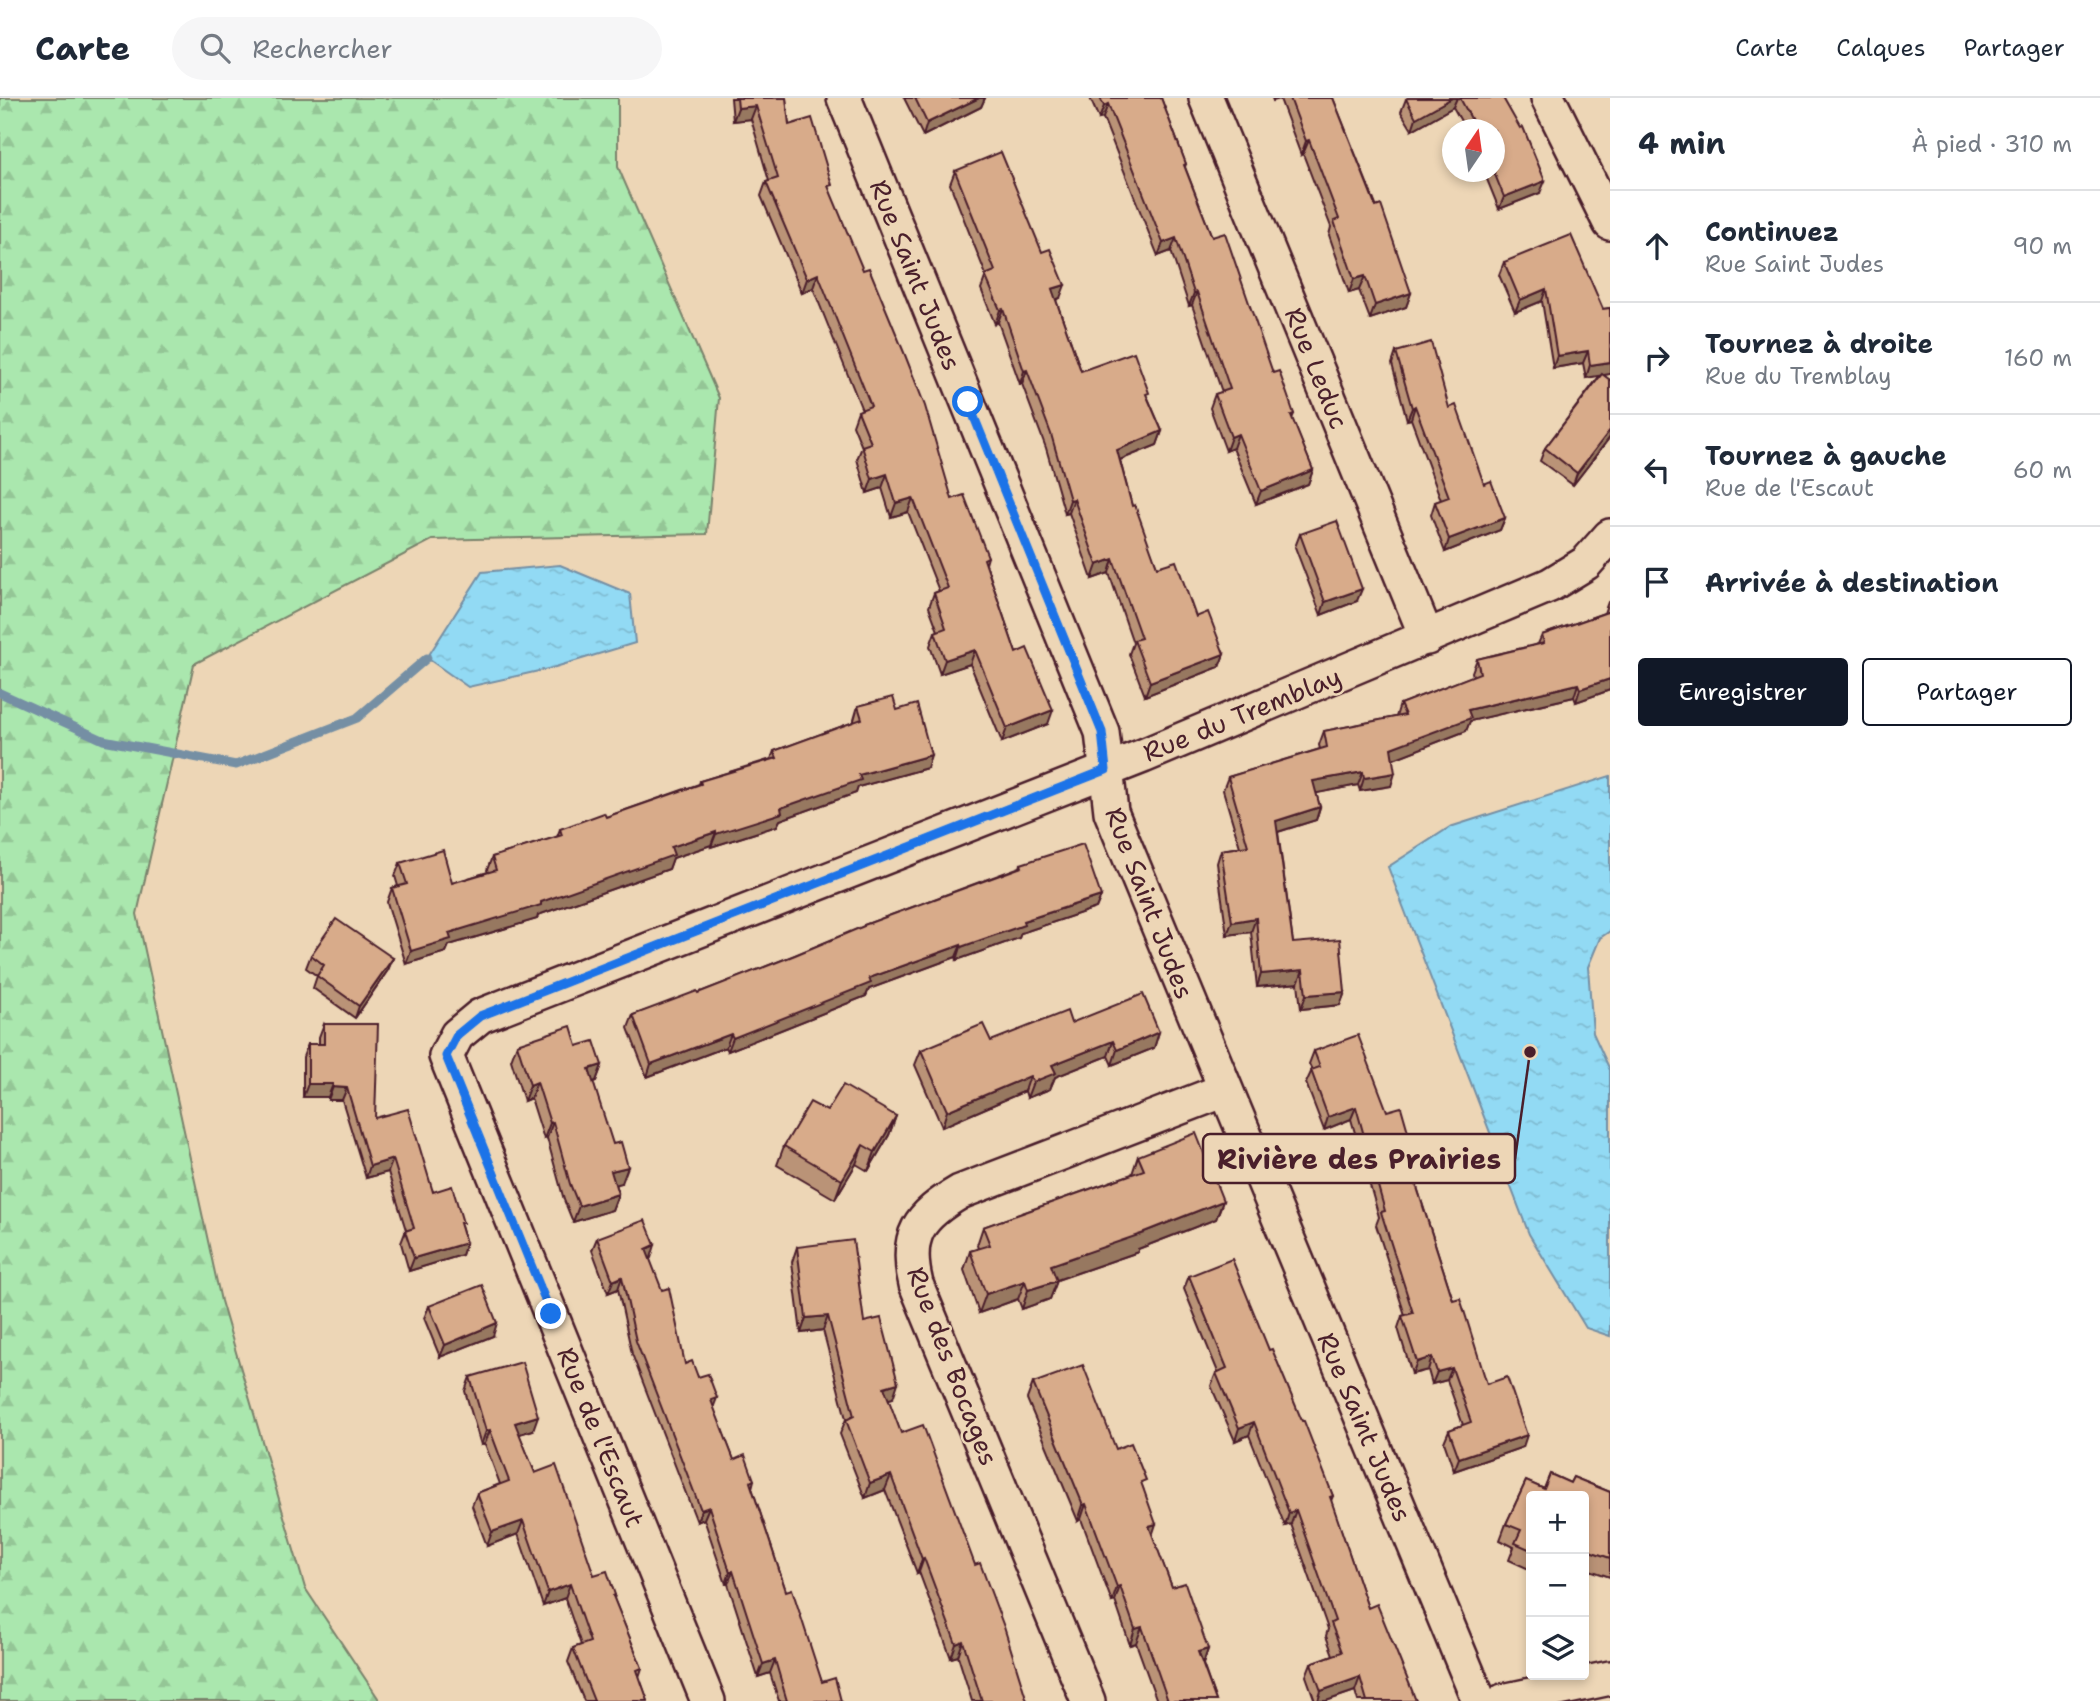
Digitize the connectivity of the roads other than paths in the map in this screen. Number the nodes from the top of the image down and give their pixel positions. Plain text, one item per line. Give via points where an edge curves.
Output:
1 (844, 98) edge
2 (1206, 98) edge
3 (1548, 98) edge
4 (1610, 223) edge
5 (1610, 536) edge
6 (1427, 638) junction
7 (1106, 770) junction
8 (446, 1056) joint
9 (1225, 1090) junction
10 (1610, 1678) edge
11 (708, 1701) edge
12 (1087, 1701) edge
13 (1479, 1701) edge
14 (1503, 1701) edge

1 - 7 street, Rue Saint Judes via 1102,732
2 - 6 street, Rue Leduc
3 - 4 street
5 - 6 street, Rue du Tremblay via 1586,564 1570,574
6 - 7 street, Rue du Tremblay
7 - 8 street, Rue du Tremblay via 480,1016 457,1035
7 - 9 street, Rue Saint Judes via 1111,812
8 - 11 street, Rue de l'Escaut
9 - 12 street, Rue des Bocages via 960,1192 924,1218 910,1251 916,1284
9 - 13 street, Rue Saint Judes
10 - 14 street

